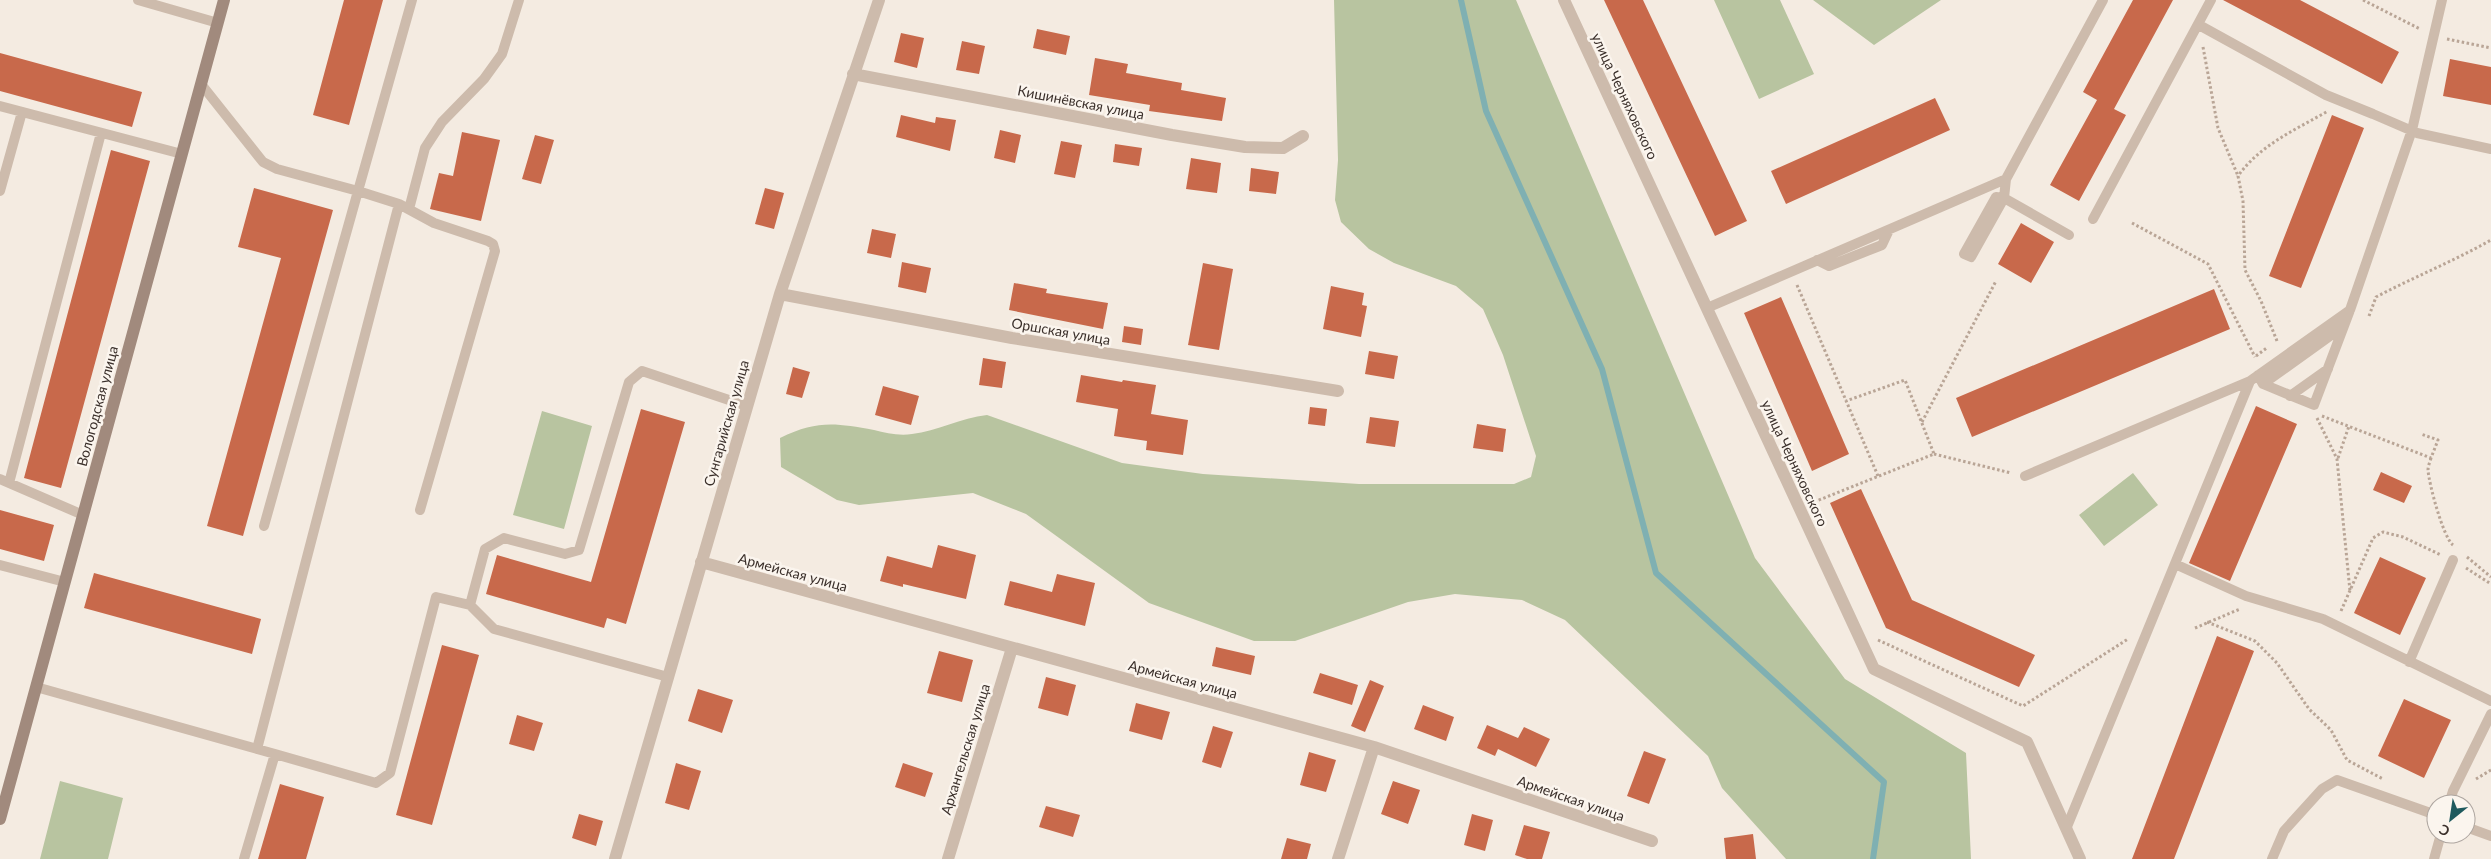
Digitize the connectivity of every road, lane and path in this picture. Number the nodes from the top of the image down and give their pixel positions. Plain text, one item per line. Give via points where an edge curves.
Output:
1 (138, 0) edge
2 (224, 0) edge
3 (412, 0) edge
4 (519, 0) edge
5 (879, 0) edge
6 (1564, 0) edge
7 (2103, 0) edge
8 (2211, 0) edge
9 (2442, 0) edge
10 (218, 23) junction
11 (2199, 25) junction
12 (853, 74) junction
13 (201, 84) junction
14 (0, 106) edge
15 (2332, 109) dead end
16 (22, 112) junction
17 (2412, 130) junction
18 (101, 133) junction
19 (1302, 136) dead end
20 (2491, 149) edge
21 (182, 154) junction
22 (2238, 176) junction
23 (2006, 179) junction
24 (0, 191) edge
25 (358, 191) junction
26 (2004, 198) junction
27 (399, 204) junction
28 (410, 209) junction
29 (2093, 218) dead end
30 (2132, 222) dead end
31 (2069, 235) dead end
32 (2491, 240) edge
33 (1796, 281) dead end
34 (1996, 281) dead end
35 (780, 294) junction
36 (1707, 308) junction
37 (2350, 310) junction
38 (2369, 316) dead end
39 (2344, 326) junction
40 (2285, 336) dead end
41 (2277, 341) junction
42 (2256, 356) junction
43 (2253, 362) dead end
44 (2328, 369) junction
45 (2257, 380) junction
46 (1338, 391) dead end
47 (2290, 396) junction
48 (1846, 401) junction
49 (747, 406) junction
50 (2314, 412) dead end
51 (1922, 422) junction
52 (2349, 426) dead end
53 (2421, 434) dead end
54 (2403, 448) dead end
55 (2431, 458) junction
56 (2337, 459) junction
57 (1878, 476) junction
58 (2025, 476) dead end
59 (4, 481) edge
60 (1811, 495) dead end
61 (420, 510) dead end
62 (83, 515) junction
63 (264, 526) dead end
64 (2455, 547) dead end
65 (2461, 552) dead end
66 (2453, 560) junction
67 (701, 562) junction
68 (2175, 564) junction
69 (0, 565) edge
70 (2491, 577) edge
71 (65, 582) junction
72 (2491, 584) edge
73 (2350, 592) junction
74 (2264, 602) junction
75 (470, 605) junction
76 (2207, 622) junction
77 (2150, 625) junction
78 (2336, 626) junction
79 (2195, 628) dead end
80 (1876, 638) dead end
81 (1012, 648) junction
82 (2409, 662) junction
83 (668, 677) junction
84 (36, 687) junction
85 (2491, 701) edge
86 (2491, 714) edge
87 (1374, 747) junction
88 (257, 748) junction
89 (275, 754) junction
90 (2491, 770) edge
91 (2388, 781) dead end
92 (2453, 791) junction
93 (2452, 794) edge
94 (2426, 811) edge
95 (0, 819) edge
96 (2066, 829) junction
97 (2476, 831) edge
98 (2491, 836) edge
99 (1652, 841) dead end
100 (2438, 844) edge
101 (244, 859) edge
102 (615, 859) edge
103 (948, 859) edge
104 (1338, 859) edge
105 (2080, 859) edge
106 (2272, 859) edge
107 (2434, 859) edge

1 - 10 lane
2 - 10 street, Вологодская улица
3 - 25 lane
4 - 28 lane via 502,54 484,79 442,122 425,148
5 - 12 street, Сунгарийская улица
6 - 36 street, улица Черняховского
7 - 23 lane
8 - 11 lane
9 - 17 lane
10 - 13 street, Вологодская улица
11 - 17 lane via 2326,95
11 - 22 path via 2218,128
11 - 29 lane
12 - 19 street, Кишинёвская улица via 1245,147 1282,148
12 - 35 street, Сунгарийская улица
13 - 21 street, Вологодская улица
13 - 25 lane via 263,162 277,169
14 - 16 lane
15 - 22 path via 2266,147
16 - 18 lane
16 - 24 lane
17 - 20 lane
17 - 37 lane
18 - 21 lane
18 - 59 lane
21 - 62 street, Вологодская улица
22 - 41 path via 2243,201 2245,270
23 - 26 lane
23 - 36 lane
25 - 27 lane
25 - 63 lane
26 - 26 lane via 1971,257 1964,254 1996,197
26 - 31 lane
27 - 28 lane
27 - 88 lane
28 - 61 lane via 434,223 488,241 495,251
30 - 42 path via 2208,264
32 - 38 path via 2376,297
33 - 48 path
34 - 51 path
35 - 46 street, Оршская улица via 1012,338
35 - 49 street, Сунгарийская улица
36 - 96 street, улица Черняховского via 1874,669 2027,742
37 - 39 lane
37 - 45 lane
39 - 44 lane
39 - 45 lane
40 - 41 path
41 - 42 path
42 - 43 path
44 - 47 lane
44 - 47 lane via 2314,405
45 - 47 lane
45 - 58 lane
45 - 68 lane
48 - 51 path via 1904,380
48 - 57 path
49 - 67 street, Сунгарийская улица
49 - 75 lane via 642,371 629,382 579,550 565,554 504,538 486,549
50 - 56 path
51 - 57 path via 1934,454
52 - 56 path
53 - 55 path via 2438,440
54 - 55 path
55 - 64 path via 2428,468 2443,527 2449,542
56 - 73 path
57 - 60 path via 1815,504
59 - 62 lane
62 - 71 street, Вологодская улица
65 - 70 path
66 - 72 path
66 - 73 path via 2402,536 2383,532 2373,538
66 - 82 lane
67 - 81 street, Армейская улица
67 - 83 street, Сунгарийская улица
68 - 74 lane
68 - 77 lane
69 - 71 lane
71 - 84 street, Вологодская улица
73 - 78 path
74 - 76 path
74 - 78 lane via 2323,619
75 - 83 lane via 494,628
75 - 89 lane via 436,597 390,773 376,783
76 - 79 path
76 - 91 path via 2255,641 2277,664 2309,709 2331,730 2347,760
77 - 80 path via 2023,706
77 - 96 lane
78 - 82 lane
81 - 87 street, Армейская улица
81 - 103 street, Архангельская улица
82 - 85 lane
83 - 102 street, Сунгарийская улица
84 - 88 lane
84 - 95 street, Вологодская улица
86 - 92 lane
87 - 99 street, Армейская улица
87 - 104 street
88 - 89 lane
89 - 101 lane
90 - 92 path
92 - 93 lane
94 - 106 lane via 2337,780 2322,789 2284,831
96 - 105 street, улица Черняховского
97 - 98 lane
100 - 107 lane

